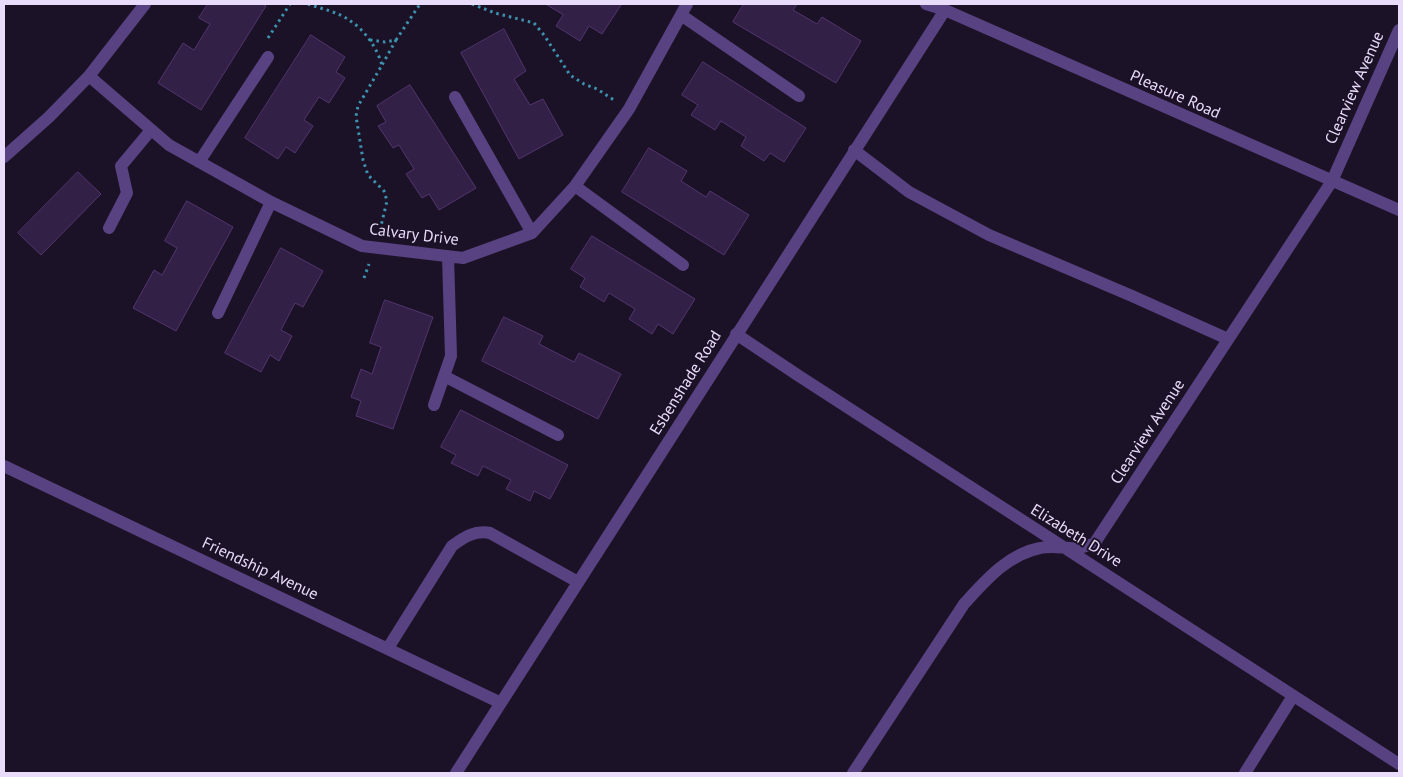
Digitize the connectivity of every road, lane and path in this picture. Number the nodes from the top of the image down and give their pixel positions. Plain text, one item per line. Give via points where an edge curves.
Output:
1 (145, 4) edge
2 (290, 4) edge
3 (308, 4) edge
4 (420, 4) edge
5 (472, 4) edge
6 (926, 4) edge
7 (683, 7) edge
8 (945, 7) edge
9 (1399, 30) edge
10 (268, 38) dead end
11 (370, 40) junction
12 (396, 40) junction
13 (268, 57) dead end
14 (382, 65) junction
15 (89, 76) junction
16 (798, 96) dead end
17 (455, 97) dead end
18 (629, 110) junction
19 (151, 130) junction
20 (854, 150) junction
21 (4, 157) edge
22 (199, 162) junction
23 (1332, 181) junction
24 (575, 186) junction
25 (272, 202) junction
26 (1399, 210) edge
27 (109, 228) dead end
28 (532, 233) junction
29 (374, 247) junction
30 (448, 256) junction
31 (683, 265) dead end
32 (364, 278) dead end
33 (218, 313) dead end
34 (736, 334) junction
35 (1228, 340) junction
36 (444, 376) junction
37 (434, 405) dead end
38 (558, 435) dead end
39 (4, 466) edge
40 (1065, 547) junction
41 (578, 582) junction
42 (388, 648) junction
43 (1293, 696) junction
44 (501, 703) junction
45 (1399, 764) edge
46 (456, 773) edge
47 (854, 773) edge
48 (1245, 773) edge

1 - 15 street
2 - 10 path
3 - 11 path via 350,20
4 - 12 path
5 - 18 path via 534,23 570,74
6 - 8 street, Pleasure Road
7 - 16 street
7 - 18 street, Calvary Drive
8 - 20 street, Esbenshade Road
8 - 23 street, Pleasure Road
9 - 23 street, Clearview Avenue
11 - 12 path
11 - 14 path
12 - 14 path
13 - 22 street
14 - 29 path via 358,106 356,116 368,174 384,191 387,201
15 - 19 street, Calvary Drive
15 - 21 street
17 - 28 street
18 - 24 street, Calvary Drive
19 - 22 street, Calvary Drive via 170,146
19 - 27 street via 121,166 127,193
20 - 34 street, Esbenshade Road
20 - 35 street via 908,192 989,235
22 - 25 street, Calvary Drive
23 - 26 street, Pleasure Road
23 - 35 street, Clearview Avenue
24 - 28 street, Calvary Drive
24 - 31 street
25 - 29 street, Calvary Drive via 362,246
25 - 33 street
28 - 30 street, Calvary Drive via 463,258
29 - 30 street, Calvary Drive
29 - 32 path
30 - 36 street via 451,356
34 - 40 street, Elizabeth Drive
34 - 41 street, Esbenshade Road
35 - 40 street, Clearview Avenue via 1094,544
36 - 37 street
36 - 38 street
39 - 42 street, Friendship Avenue
40 - 43 street, Elizabeth Drive
40 - 47 street, Clearview Avenue via 1041,547 1019,555 1003,565 964,604
41 - 42 street via 490,532 471,534 452,546
41 - 44 street, Esbenshade Road
42 - 44 street, Friendship Avenue
43 - 45 street, Elizabeth Drive
43 - 48 street
44 - 46 street, Esbenshade Road

